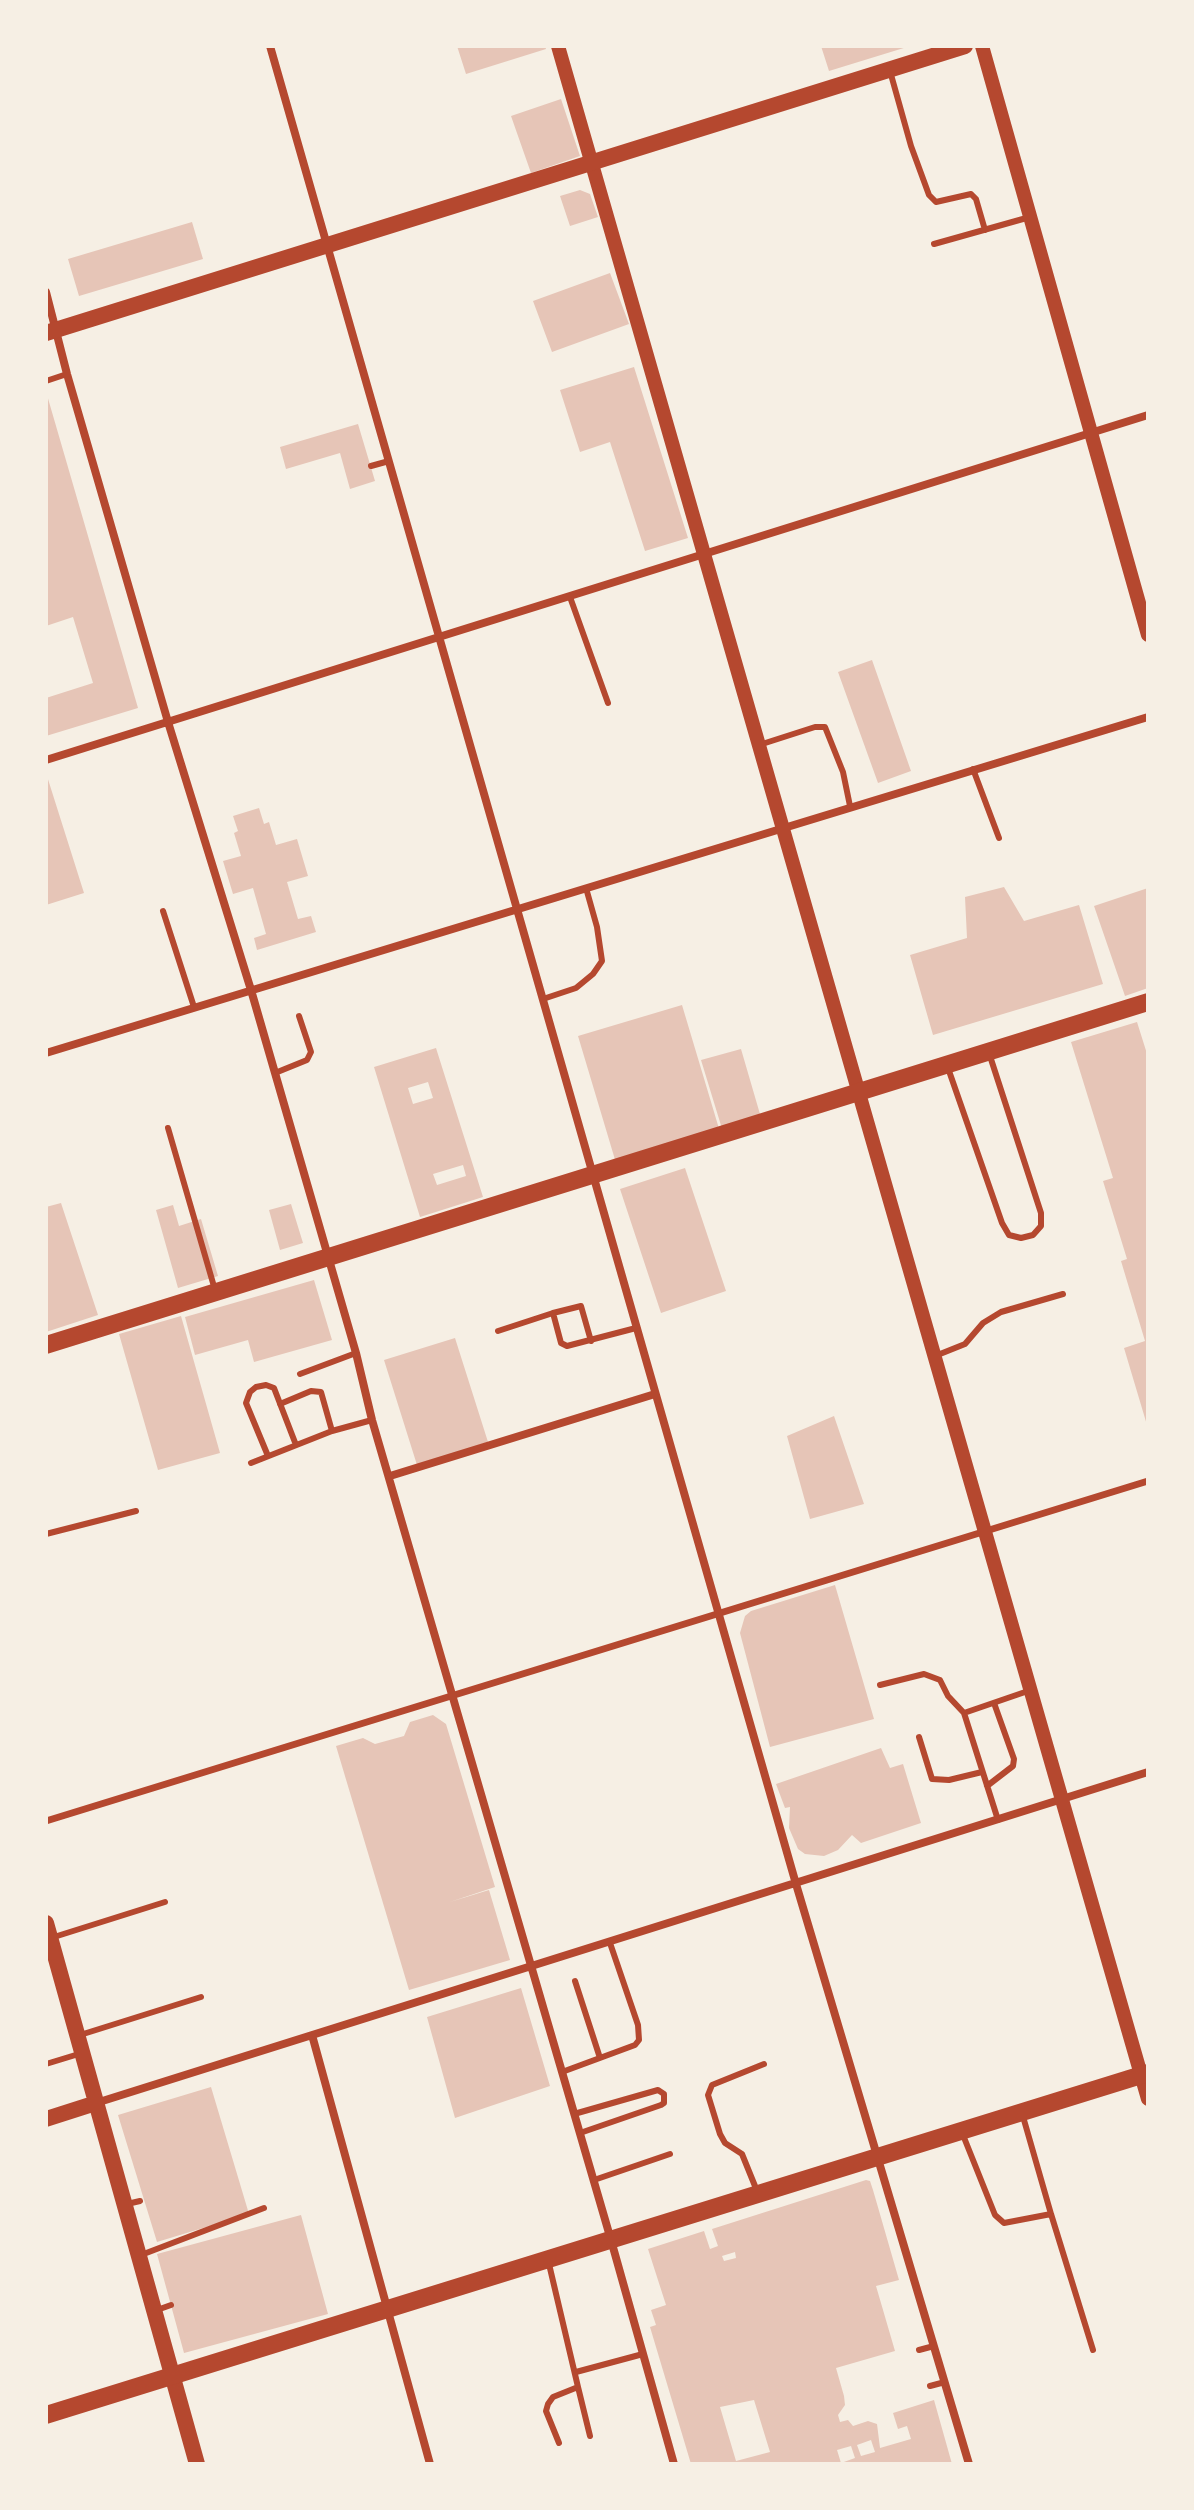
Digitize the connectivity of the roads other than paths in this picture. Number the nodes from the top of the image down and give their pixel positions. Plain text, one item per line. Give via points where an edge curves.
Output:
1 (270, 46) edge
2 (558, 46) edge
3 (965, 46) edge
4 (982, 46) edge
5 (890, 69) junction
6 (592, 163) junction
7 (1030, 217) junction
8 (985, 230) junction
9 (327, 243) junction
10 (934, 244) dead end
11 (46, 292) edge
12 (51, 331) edge
13 (67, 374) junction
14 (46, 381) edge
15 (1148, 415) edge
16 (1091, 434) junction
17 (389, 461) junction
18 (371, 466) dead end
19 (704, 555) junction
20 (570, 597) junction
21 (1148, 635) edge
22 (439, 636) junction
23 (608, 703) dead end
24 (1148, 717) edge
25 (168, 722) junction
26 (759, 745) junction
27 (46, 760) edge
28 (973, 769) junction
29 (850, 806) junction
30 (782, 827) junction
31 (999, 838) dead end
32 (586, 888) junction
33 (518, 909) junction
34 (163, 911) dead end
35 (251, 990) junction
36 (543, 999) junction
37 (1148, 1002) edge
38 (194, 1007) junction
39 (299, 1016) dead end
40 (988, 1052) junction
41 (46, 1053) edge
42 (946, 1064) junction
43 (275, 1073) junction
44 (859, 1092) junction
45 (168, 1128) dead end
46 (593, 1175) junction
47 (328, 1258) junction
48 (216, 1293) junction
49 (1063, 1294) dead end
50 (553, 1313) junction
51 (636, 1328) junction
52 (498, 1331) dead end
53 (591, 1341) junction
54 (46, 1345) edge
55 (356, 1353) junction
56 (935, 1356) junction
57 (300, 1374) dead end
58 (655, 1394) junction
59 (280, 1404) junction
60 (372, 1420) junction
61 (332, 1431) junction
62 (296, 1445) junction
63 (268, 1456) junction
64 (251, 1463) dead end
65 (390, 1476) junction
66 (1148, 1481) edge
67 (136, 1511) dead end
68 (985, 1532) junction
69 (46, 1534) edge
70 (719, 1613) junction
71 (880, 1685) dead end
72 (1031, 1690) junction
73 (451, 1696) junction
74 (994, 1703) junction
75 (964, 1713) junction
76 (919, 1737) dead end
77 (982, 1772) junction
78 (1148, 1772) edge
79 (987, 1786) junction
80 (1062, 1800) junction
81 (998, 1820) junction
82 (46, 1821) edge
83 (796, 1884) junction
84 (165, 1902) dead end
85 (48, 1931) edge
86 (610, 1943) junction
87 (531, 1968) junction
88 (575, 1981) dead end
89 (201, 1997) dead end
90 (312, 2035) junction
91 (77, 2036) junction
92 (82, 2053) junction
93 (600, 2058) junction
94 (46, 2064) edge
95 (764, 2064) dead end
96 (562, 2072) junction
97 (1145, 2074) edge
98 (1148, 2099) edge
99 (96, 2103) junction
100 (1022, 2113) junction
101 (574, 2114) junction
102 (46, 2119) edge
103 (961, 2132) junction
104 (580, 2133) junction
105 (670, 2154) dead end
106 (877, 2158) junction
107 (594, 2180) junction
108 (758, 2195) junction
109 (264, 2208) dead end
110 (1051, 2214) junction
111 (611, 2240) junction
112 (138, 2257) junction
113 (549, 2260) junction
114 (171, 2305) dead end
115 (154, 2311) junction
116 (386, 2311) junction
117 (934, 2346) junction
118 (919, 2350) dead end
119 (1093, 2350) dead end
120 (643, 2354) junction
121 (576, 2372) junction
122 (171, 2376) junction
123 (945, 2382) junction
124 (930, 2386) dead end
125 (578, 2387) junction
126 (46, 2415) edge
127 (590, 2436) dead end
128 (559, 2443) dead end
129 (197, 2464) edge
130 (430, 2464) edge
131 (674, 2464) edge
132 (969, 2464) edge

1 - 9 street
2 - 6 street
3 - 5 main road
4 - 7 street
5 - 6 main road
5 - 8 lane via 929,195 936,202 971,194
6 - 9 main road
6 - 19 street
7 - 8 lane
7 - 16 street
8 - 10 lane
9 - 12 main road
9 - 17 street
11 - 12 street
12 - 13 street
13 - 14 lane
13 - 25 street
15 - 16 street
16 - 19 street
16 - 21 street
17 - 18 lane
17 - 22 street
19 - 20 street
19 - 26 street
20 - 22 street
20 - 23 lane
22 - 25 street
22 - 33 street
24 - 28 street
25 - 27 street
25 - 35 street
26 - 29 lane via 825,727
26 - 30 street
28 - 29 street
28 - 31 lane
29 - 30 street
30 - 32 street
30 - 44 street
32 - 33 street
32 - 36 lane via 602,961 576,988
33 - 35 street
33 - 36 street
34 - 38 lane
35 - 38 street
35 - 43 street
36 - 46 street
37 - 40 main road
38 - 41 street
39 - 43 lane via 311,1052 307,1060
40 - 42 main road
40 - 42 lane via 1041,1213 1041,1226 1033,1235 1009,1235 1002,1223
42 - 44 main road
43 - 47 street
44 - 46 main road
44 - 56 street
45 - 48 lane
46 - 47 main road
46 - 51 street
47 - 48 main road
47 - 55 street
48 - 54 main road
49 - 56 lane via 1001,1312 965,1344
50 - 52 lane
50 - 53 lane via 561,1343
50 - 53 lane via 581,1306
51 - 53 lane
51 - 58 street
55 - 57 lane
55 - 60 street
56 - 68 street
58 - 65 street
58 - 70 street
59 - 61 lane via 321,1392
59 - 62 lane
59 - 63 lane via 274,1388 266,1385 250,1392 246,1403
60 - 61 lane
60 - 65 street
61 - 62 lane
62 - 63 lane
63 - 64 lane
65 - 73 street
66 - 68 street
67 - 69 lane
68 - 70 street
68 - 72 street
70 - 73 street
70 - 83 street
71 - 75 lane via 924,1674 940,1680
72 - 74 lane
72 - 80 street
73 - 82 street
73 - 87 street
74 - 75 lane
74 - 79 lane via 1014,1759 1013,1766
75 - 77 lane
76 - 77 lane via 932,1779
77 - 79 lane
78 - 80 street
79 - 81 lane
80 - 81 street
80 - 97 street
81 - 83 street
83 - 86 street
83 - 106 street
84 - 85 lane
85 - 91 main road
86 - 87 street
86 - 93 lane via 639,2034 635,2045
87 - 90 street
87 - 96 street
88 - 93 lane
89 - 91 lane
90 - 99 street
90 - 116 street
91 - 92 main road
92 - 94 lane
92 - 99 main road
93 - 96 lane
95 - 108 lane via 712,2085 708,2095 720,2134 742,2154
96 - 101 street
97 - 98 street
97 - 100 main road
99 - 102 main road
99 - 112 main road via 132,2203
100 - 103 main road
100 - 110 lane
101 - 104 street
101 - 104 lane via 658,2090 664,2094 661,2105
103 - 106 main road
103 - 110 lane via 995,2215 1004,2223
104 - 107 street
105 - 107 lane
106 - 108 main road
106 - 117 street
107 - 111 street
108 - 111 main road
109 - 112 lane
110 - 119 lane
111 - 113 main road
111 - 120 street
112 - 115 main road
113 - 116 main road
113 - 121 lane
114 - 115 lane
115 - 122 main road
116 - 122 main road
116 - 130 street
117 - 118 lane
117 - 123 street
120 - 121 lane
120 - 131 street
121 - 125 lane
122 - 126 main road
122 - 129 main road
123 - 124 lane
123 - 132 street
125 - 127 lane
125 - 128 lane via 548,2404

